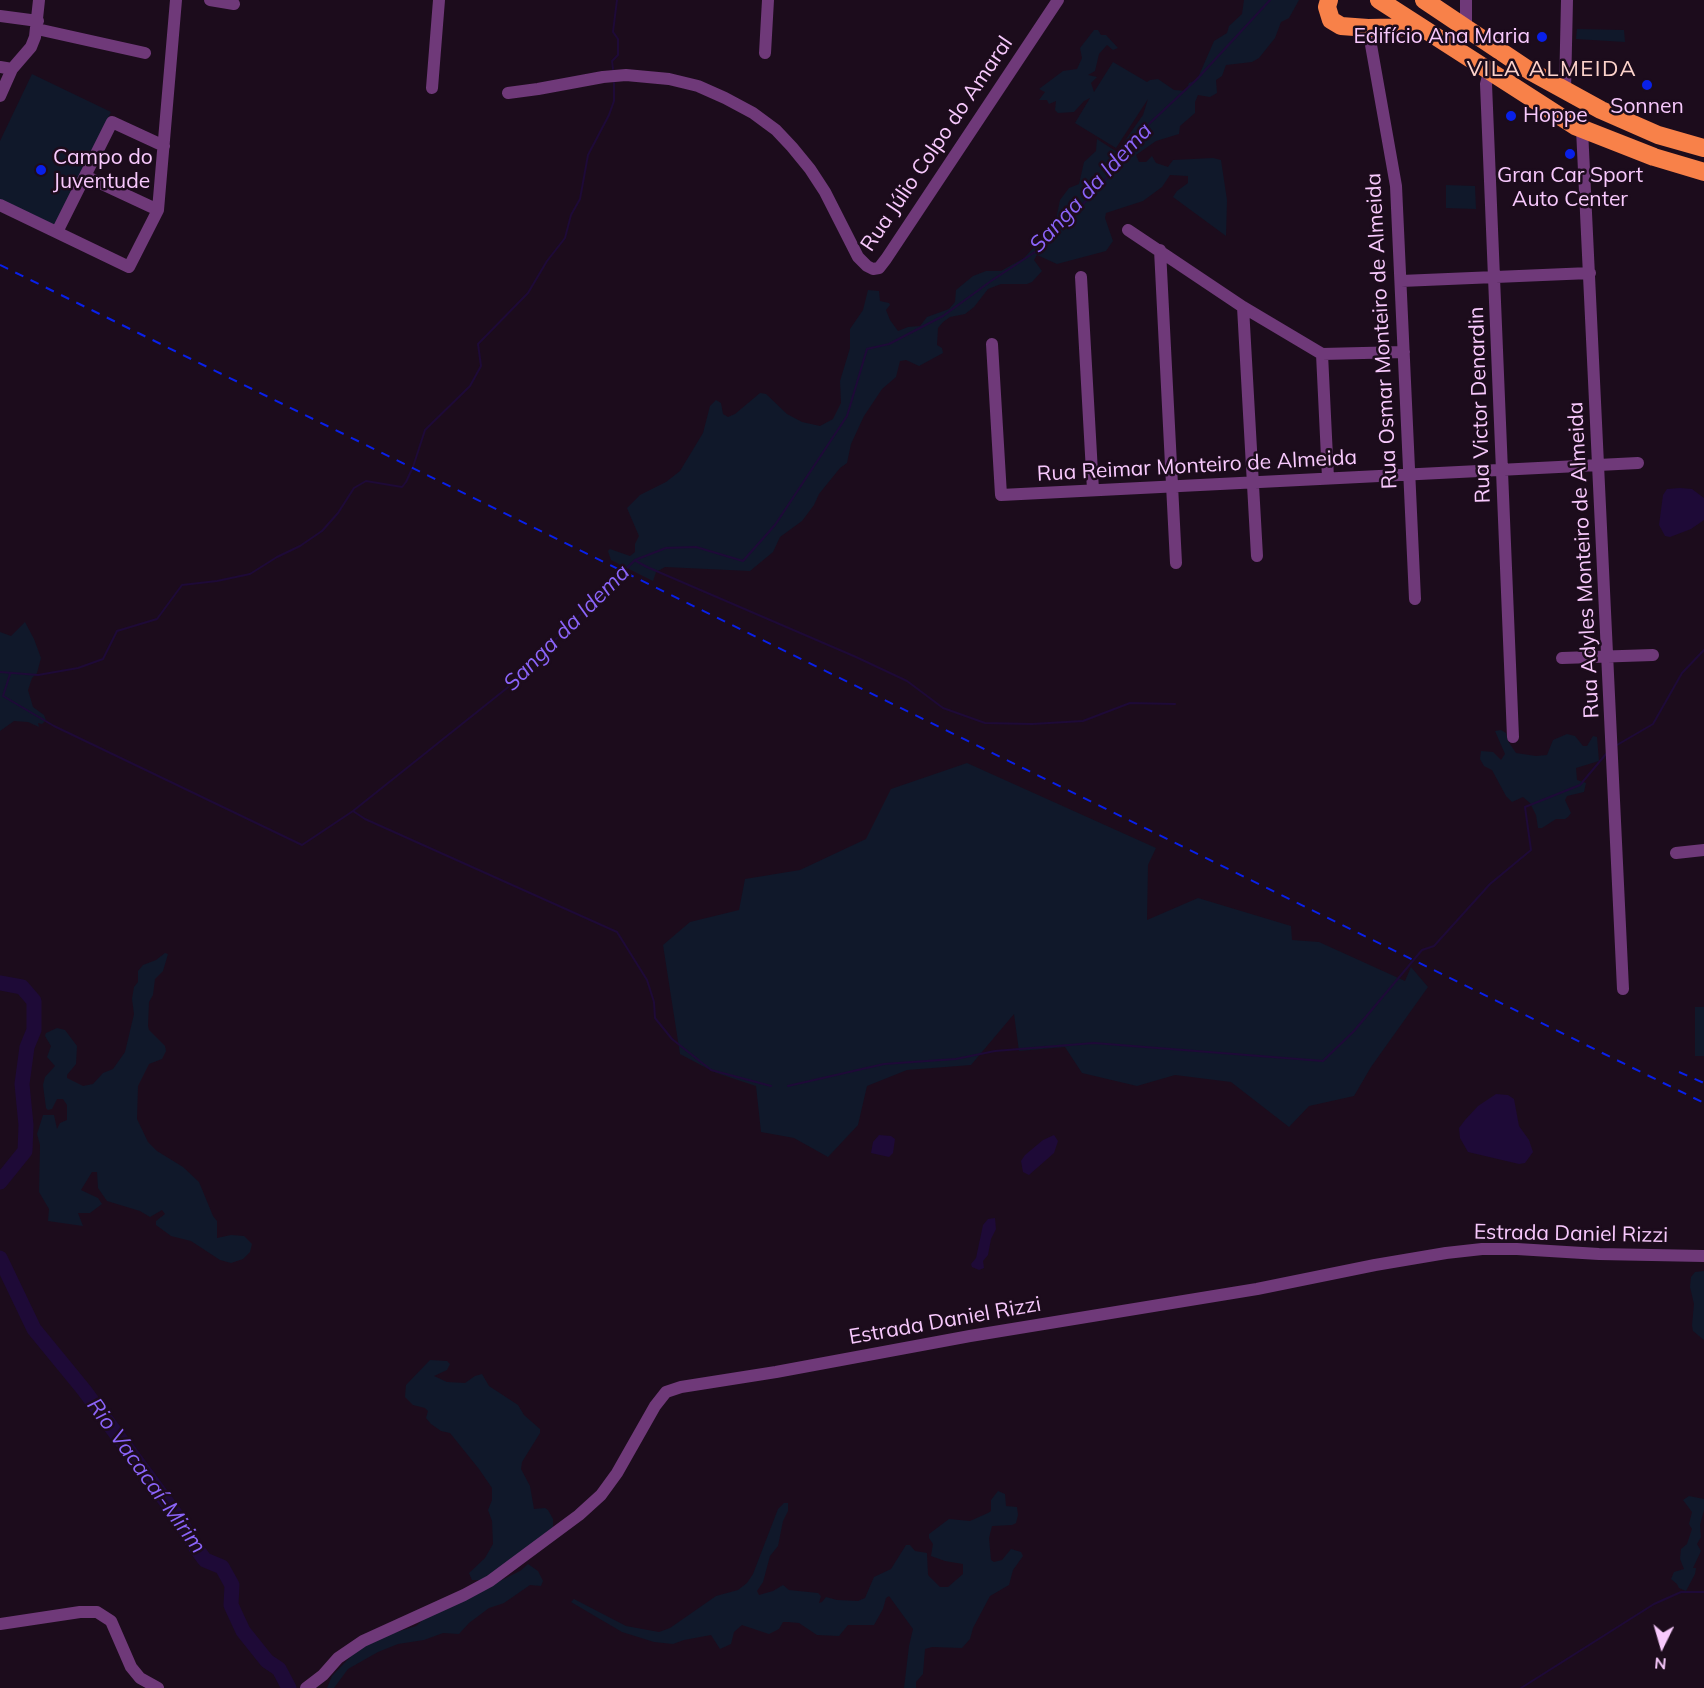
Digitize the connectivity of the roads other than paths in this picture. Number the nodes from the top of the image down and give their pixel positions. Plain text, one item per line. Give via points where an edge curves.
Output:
1 (39, 0) edge
2 (176, 0) edge
3 (210, 0) edge
4 (439, 0) edge
5 (768, 0) edge
6 (1058, 0) edge
7 (1329, 0) edge
8 (1379, 0) edge
9 (1396, 0) edge
10 (1424, 0) edge
11 (1466, 0) edge
12 (1567, 0) edge
13 (234, 4) dead end
14 (0, 16) edge
15 (37, 25) junction
16 (1420, 27) junction
17 (1368, 28) junction
18 (1466, 28) junction
19 (145, 53) dead end
20 (765, 53) dead end
21 (6, 68) edge
22 (1530, 71) junction
23 (1489, 72) junction
24 (432, 88) dead end
25 (1565, 90) junction
26 (508, 93) dead end
27 (0, 96) edge
28 (1582, 129) junction
29 (164, 146) junction
30 (1704, 148) edge
31 (1704, 172) edge
32 (85, 176) junction
33 (0, 206) edge
34 (158, 210) junction
35 (1128, 230) dead end
36 (57, 232) junction
37 (1160, 250) junction
38 (1590, 273) junction
39 (1081, 277) dead end
40 (1494, 277) junction
41 (1401, 281) junction
42 (1243, 307) junction
43 (992, 344) dead end
44 (1404, 352) junction
45 (1322, 354) junction
46 (1638, 463) dead end
47 (1598, 465) junction
48 (1502, 470) junction
49 (1410, 474) junction
50 (1328, 478) junction
51 (1254, 482) junction
52 (1171, 486) junction
53 (1093, 490) junction
54 (1257, 556) dead end
55 (1176, 562) dead end
56 (1415, 599) dead end
57 (1653, 655) dead end
58 (1608, 656) junction
59 (1562, 658) dead end
60 (1513, 737) dead end
61 (1704, 850) edge
62 (1676, 853) dead end
63 (1623, 989) dead end
64 (1704, 1256) edge
65 (0, 1624) edge
66 (158, 1688) edge
67 (306, 1688) edge

1 - 15 street
2 - 29 street
3 - 13 street
4 - 24 street
5 - 20 street
6 - 26 street, Rua Júlio Colpo do Amaral via 879,268 867,266 858,257 810,170 776,130 753,113 698,86 620,75
7 - 17 highway via 1331,20 1341,26
8 - 16 highway
9 - 22 highway via 1469,45 1520,71
10 - 18 highway
11 - 18 street
12 - 25 street
14 - 15 street
15 - 19 street
15 - 21 street via 31,47
16 - 17 highway
16 - 23 highway
17 - 41 street, Rua Osmar Monteiro de Almeida via 1396,186
18 - 22 highway
21 - 27 street
22 - 25 highway
23 - 28 highway
23 - 40 street, Rua Victor Denardin via 1486,84
25 - 30 highway via 1639,128
28 - 31 highway via 1643,154
28 - 38 street, Rua Adyles Monteiro de Almeida
29 - 32 street via 112,122
29 - 34 street
32 - 34 street
32 - 36 street
33 - 36 street
34 - 36 street via 129,267
35 - 37 street
37 - 42 street
37 - 52 street
38 - 40 street
38 - 47 street, Rua Adyles Monteiro de Almeida
39 - 53 street
40 - 41 street
40 - 48 street, Rua Victor Denardin
41 - 44 street, Rua Osmar Monteiro de Almeida
42 - 45 street
42 - 51 street
43 - 53 street, Rua Reimar Monteiro de Almeida via 1001,495
44 - 45 street
44 - 49 street, Rua Osmar Monteiro de Almeida
45 - 50 street
46 - 47 street, Rua Reimar Monteiro de Almeida
47 - 48 street, Rua Reimar Monteiro de Almeida
47 - 58 street, Rua Adyles Monteiro de Almeida
48 - 49 street, Rua Reimar Monteiro de Almeida
48 - 60 street, Rua Victor Denardin
49 - 50 street, Rua Reimar Monteiro de Almeida
49 - 56 street, Rua Osmar Monteiro de Almeida
50 - 51 street, Rua Reimar Monteiro de Almeida
51 - 52 street, Rua Reimar Monteiro de Almeida
51 - 54 street
52 - 53 street, Rua Reimar Monteiro de Almeida
52 - 55 street
57 - 58 street
58 - 59 street
58 - 63 street, Rua Adyles Monteiro de Almeida
61 - 62 street
64 - 67 street, Estrada Daniel Rizzi via 1517,1249 1446,1253 681,1387 666,1392 617,1473 579,1515 490,1581 363,1641
65 - 66 street via 97,1612 111,1621 131,1667 140,1678

